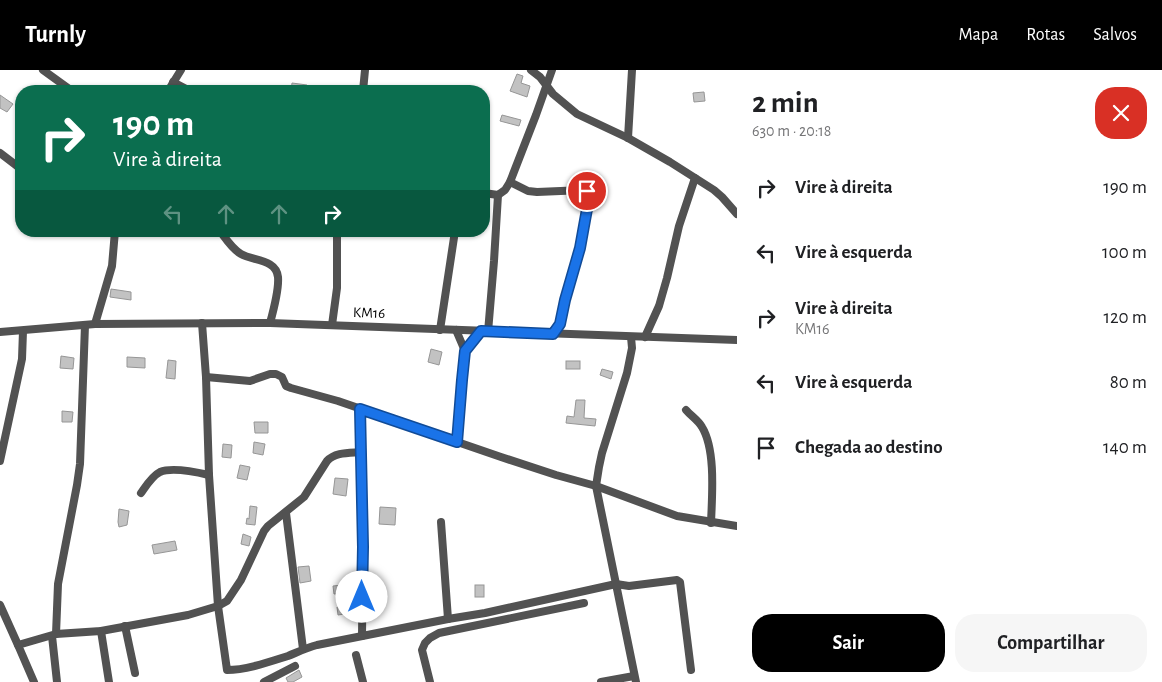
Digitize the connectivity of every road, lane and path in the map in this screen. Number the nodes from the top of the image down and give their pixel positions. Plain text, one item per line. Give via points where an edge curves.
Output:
1 (43, 70) edge
2 (181, 70) edge
3 (365, 70) edge
4 (531, 70) edge
5 (552, 70) edge
6 (632, 70) edge
7 (173, 82) junction
8 (64, 85) edge
9 (171, 85) edge
10 (179, 85) edge
11 (364, 85) edge
12 (546, 85) junction
13 (628, 138) junction
14 (0, 153) edge
15 (15, 164) edge
16 (695, 178) junction
17 (510, 182) junction
18 (490, 194) edge
19 (498, 195) junction
20 (737, 214) edge
21 (114, 237) edge
22 (224, 237) edge
23 (337, 237) edge
24 (454, 237) edge
25 (270, 323) junction
26 (95, 324) junction
27 (202, 324) junction
28 (86, 325) junction
29 (332, 325) junction
30 (440, 330) junction
31 (456, 330) junction
32 (24, 331) junction
33 (485, 331) junction
34 (0, 332) edge
35 (553, 334) junction
36 (631, 337) junction
37 (645, 337) junction
38 (737, 340) edge
39 (465, 351) junction
40 (206, 377) junction
41 (360, 409) junction
42 (686, 410) dead end
43 (457, 442) junction
44 (361, 452) junction
45 (0, 461) edge
46 (209, 475) junction
47 (596, 486) junction
48 (141, 493) dead end
49 (286, 513) junction
50 (442, 522) dead end
51 (711, 523) junction
52 (737, 526) edge
53 (616, 584) junction
54 (584, 603) dead end
55 (0, 605) edge
56 (218, 606) junction
57 (448, 618) junction
58 (125, 626) junction
59 (101, 631) junction
60 (54, 635) junction
61 (362, 636) junction
62 (18, 645) junction
63 (303, 649) junction
64 (356, 655) dead end
65 (294, 666) dead end
66 (692, 670) dead end
67 (135, 673) dead end
68 (635, 679) edge
69 (274, 680) edge
70 (34, 682) edge
71 (57, 682) edge
72 (109, 682) edge
73 (264, 682) edge
74 (363, 682) edge
75 (430, 682) edge
76 (601, 682) edge

1 - 8 street
2 - 7 street
3 - 11 street
4 - 12 street
5 - 12 street
6 - 13 street
7 - 9 street
7 - 10 street
12 - 13 street via 577,114
12 - 17 street
13 - 16 street
14 - 15 street
16 - 20 street via 722,197
16 - 37 street via 667,278
17 - 19 street
17 - 35 street via 528,191 584,190 589,194 580,248 560,324
18 - 19 street
19 - 33 street
21 - 26 street via 112,266
22 - 25 street via 242,254 272,265 277,271
23 - 29 street via 337,288
24 - 30 street
25 - 27 street, KM16
25 - 29 street, KM16
26 - 27 street, KM16
26 - 28 street, KM16
27 - 40 street
28 - 32 street, KM16
28 - 60 street via 80,464 58,584
29 - 30 street, KM16
30 - 31 street, KM16
31 - 33 street, KM16
31 - 39 street
32 - 34 street, KM16
32 - 45 street via 22,359
33 - 35 street, KM16
33 - 39 street
35 - 36 street, KM16
36 - 37 street, KM16
36 - 47 street via 627,373 602,453
37 - 38 street, KM16
39 - 43 street
40 - 41 street via 250,381 276,374 282,377 286,386
40 - 46 street
41 - 43 street
41 - 44 street
42 - 51 street via 706,436 712,477
43 - 47 street
44 - 49 street via 331,457 304,497
44 - 61 street
46 - 48 street via 185,471 160,472
46 - 56 street
47 - 51 street via 676,516
47 - 53 street
49 - 56 street via 264,531 232,596
49 - 63 street
50 - 57 street
51 - 52 street
53 - 57 street
53 - 66 street via 680,582
53 - 68 street
54 - 75 street via 439,633 425,643 422,650
55 - 62 street
56 - 58 street
56 - 63 street via 227,670 239,670
57 - 61 street
58 - 59 street
58 - 67 street
59 - 60 street
59 - 72 street
60 - 62 street
60 - 71 street
61 - 63 street
62 - 70 street
64 - 74 street
65 - 69 street
68 - 76 street
69 - 73 street

